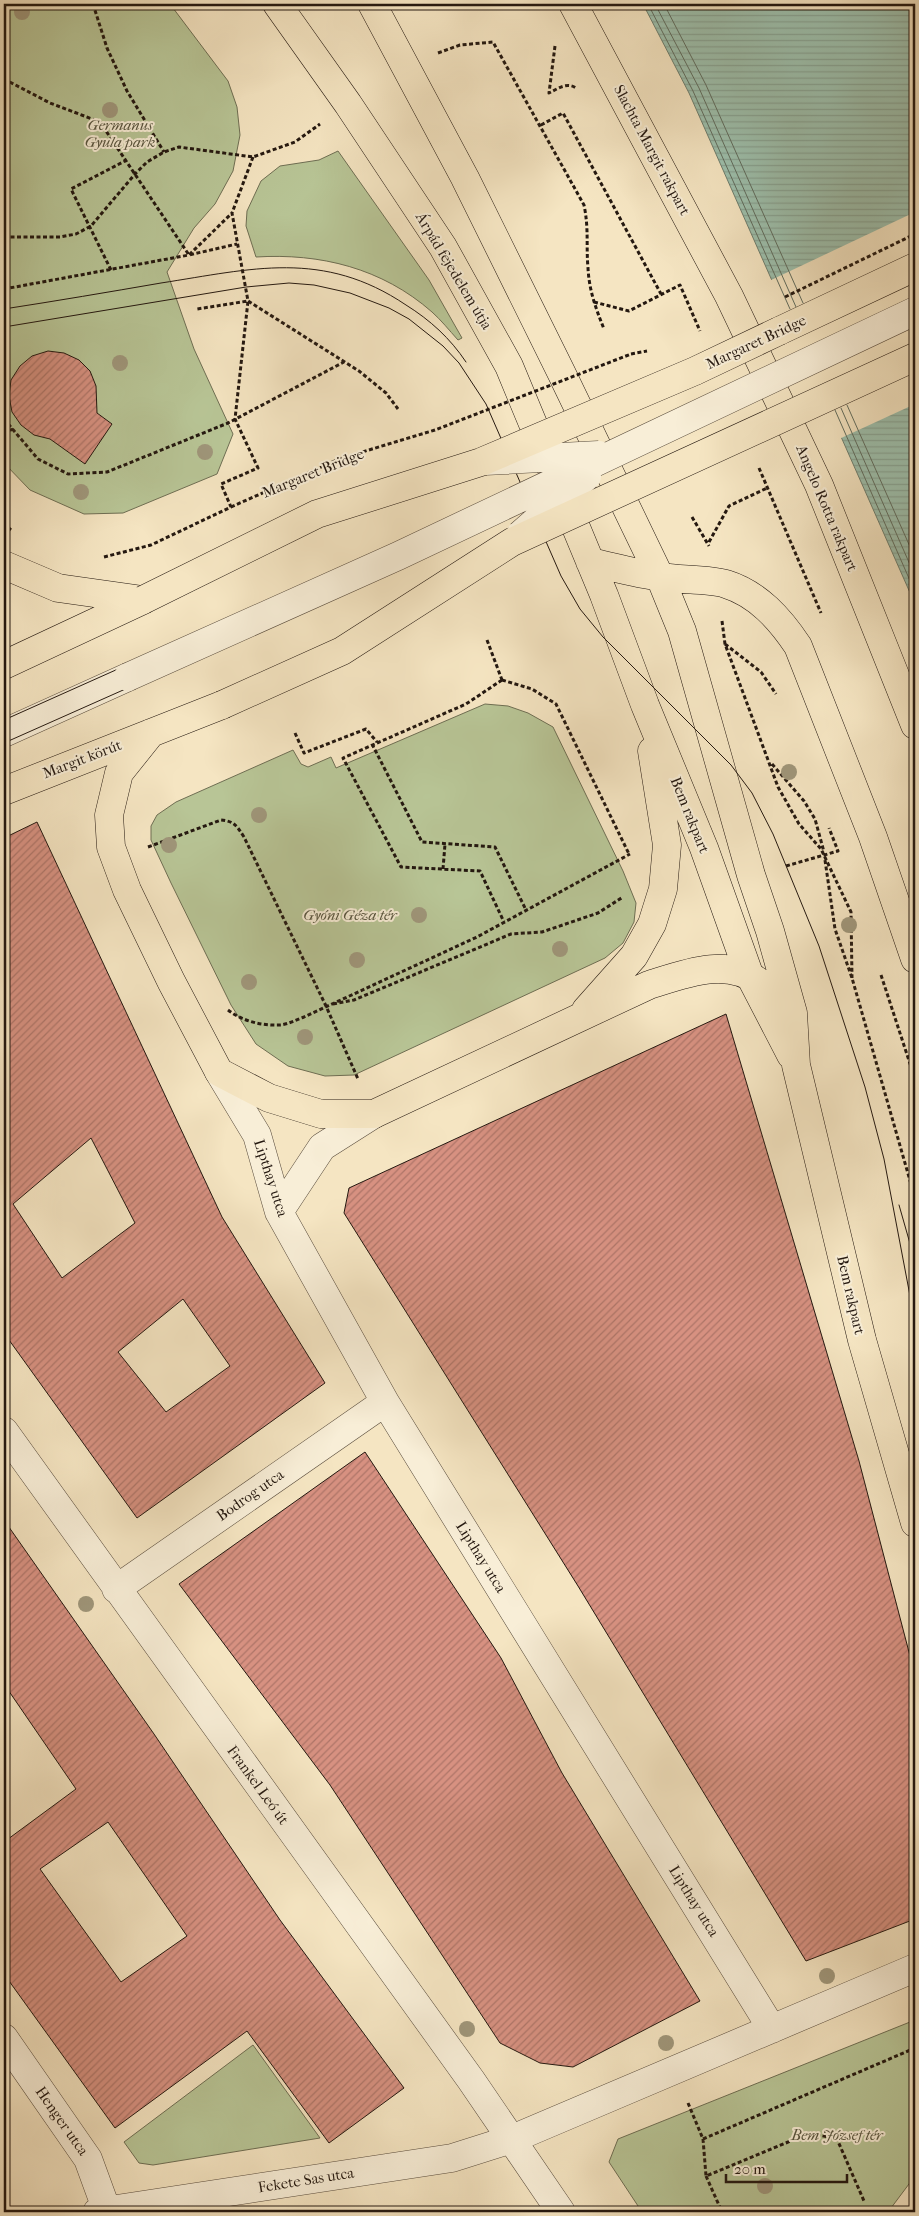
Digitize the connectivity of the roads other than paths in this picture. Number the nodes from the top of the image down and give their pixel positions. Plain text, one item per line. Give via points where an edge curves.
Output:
1 (277, 4) edge
2 (372, 4) edge
3 (573, 4) edge
4 (915, 267) edge
5 (729, 296) joint
6 (915, 311) edge
7 (915, 357) edge
8 (594, 414) junction
9 (613, 454) junction
10 (551, 457) junction
11 (481, 462) junction
12 (628, 488) junction
13 (562, 498) junction
14 (502, 507) junction
15 (512, 542) junction
16 (590, 562) junction
17 (4, 565) edge
18 (660, 577) junction
19 (143, 600) junction
20 (4, 665) edge
21 (645, 705) junction
22 (915, 725) edge
23 (155, 731) junction
24 (4, 733) edge
25 (4, 791) edge
26 (915, 959) edge
27 (749, 974) junction
28 (793, 1013) junction
29 (579, 1018) junction
30 (796, 1065) junction
31 (219, 1072) junction
32 (374, 1114) junction
33 (279, 1212) junction
34 (385, 1402) junction
35 (4, 1431) edge
36 (915, 1523) edge
37 (116, 1589) junction
38 (915, 1968) edge
39 (772, 2029) junction
40 (4, 2040) edge
41 (512, 2139) junction
42 (102, 2212) edge
43 (561, 2212) edge

1 - 16 main road, Árpád fejedelem útja via 443,247 509,366
2 - 18 main road via 465,178
3 - 5 main road, Slachta Margit rakpart
4 - 8 main road, Margaret Bridge, bridge via 695,371
5 - 22 main road, Angelo Rotta rakpart via 819,485
6 - 9 street, Margaret Bridge, bridge
7 - 12 main road, Margaret Bridge, bridge
8 - 10 street, Margaret Bridge, bridge
8 - 11 main road, Margaret Bridge, bridge
9 - 10 street, Margaret Bridge, bridge
9 - 13 street, Margaret Bridge, bridge
9 - 14 street, Margaret Bridge, bridge
10 - 11 street, Margaret Bridge, bridge
10 - 14 street, Margaret Bridge, bridge
11 - 19 main road, Margaret Bridge, bridge via 317,514
12 - 13 street, Margaret Bridge, bridge
12 - 15 main road, Margaret Bridge, bridge
13 - 14 street, Margaret Bridge, bridge
13 - 15 street, Margaret Bridge, bridge
14 - 24 street, Margaret Bridge, bridge
15 - 23 main road, Margaret Bridge, bridge via 342,650 222,705
16 - 18 main road
16 - 21 main road, Bem rakpart
17 - 19 main road via 58,588
18 - 26 main road via 726,584 751,596 784,625 798,646 873,837
18 - 28 main road, Bem rakpart via 682,631
19 - 20 main road, Margaret Bridge
21 - 27 main road, Bem rakpart via 704,848
21 - 29 main road via 667,845 663,888 652,924 634,956
23 - 25 main road, Margit körút
23 - 31 main road via 119,773 109,815 111,847 127,890 170,981
27 - 28 main road
27 - 29 main road via 716,969 696,970 649,985
27 - 30 main road, Bem rakpart
28 - 30 main road, Bem rakpart
29 - 32 main road
30 - 36 main road, Bem rakpart via 862,1340
31 - 32 main road via 269,1098 321,1114
31 - 33 street, Lipthay utca via 257,1135
32 - 33 street via 322,1147
33 - 34 street, Lipthay utca
34 - 37 street, Bodrog utca
34 - 39 street, Lipthay utca
35 - 37 street, Frankel Leó út
37 - 41 street, Frankel Leó út
38 - 39 street
39 - 41 street
40 - 42 street, Henger utca via 88,2159
41 - 42 street, Fekete Sas utca via 452,2158
41 - 43 street

